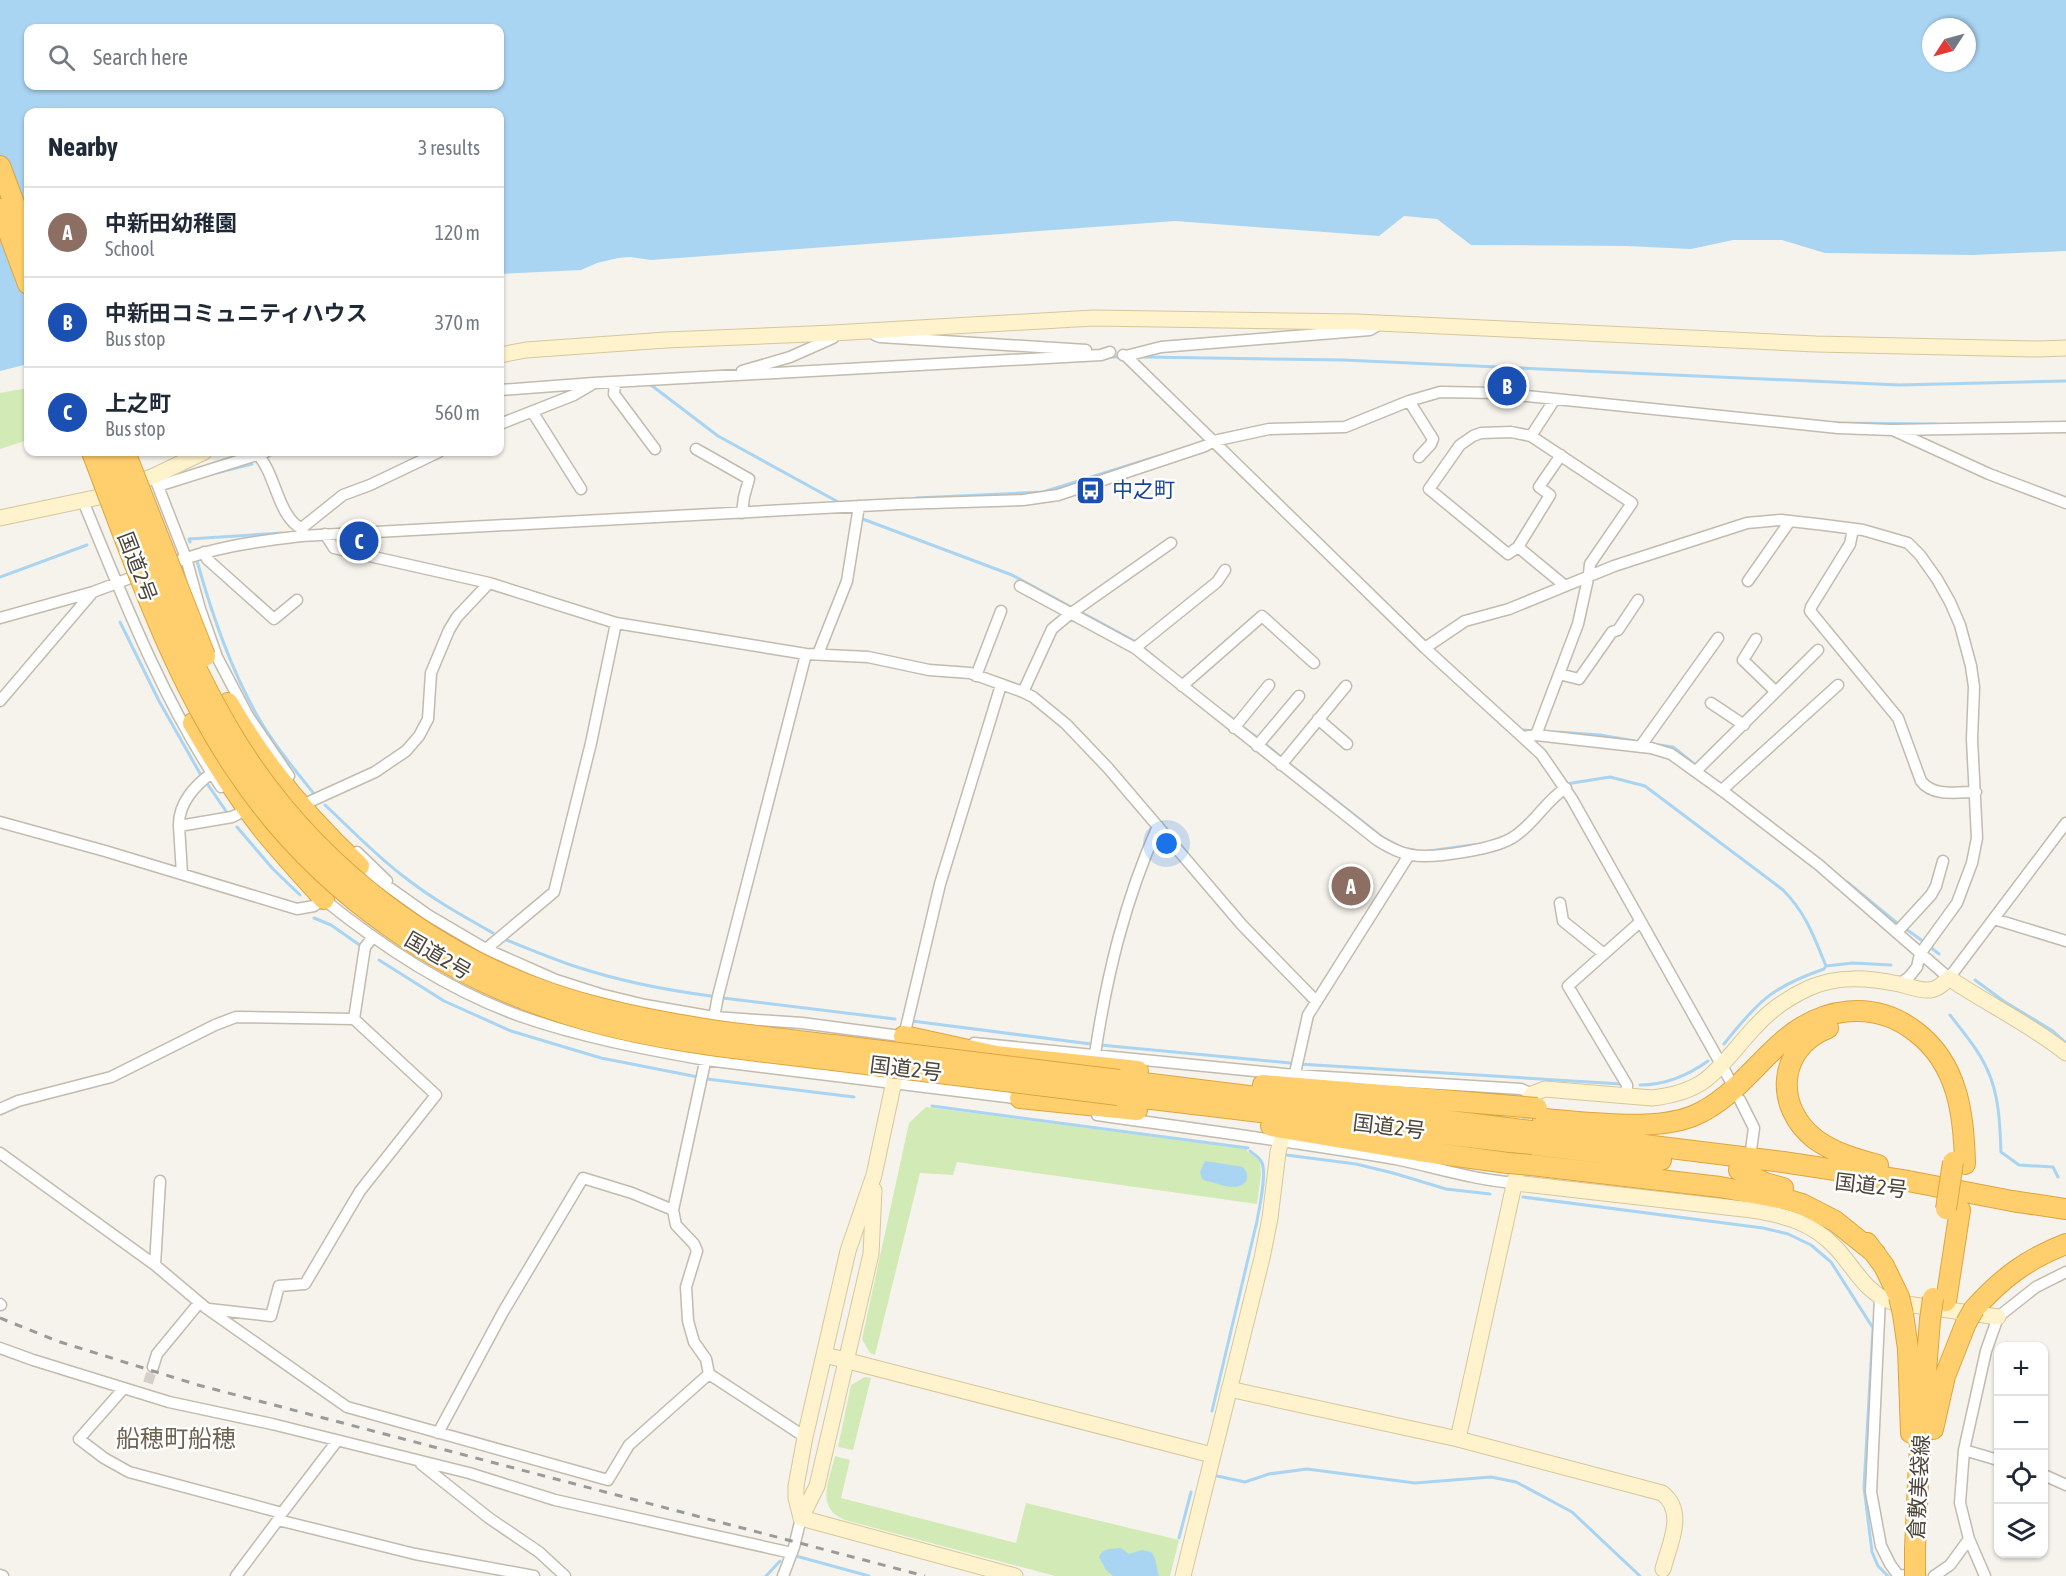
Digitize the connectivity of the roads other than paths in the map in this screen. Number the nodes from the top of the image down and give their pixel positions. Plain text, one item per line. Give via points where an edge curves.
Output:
1 (0, 166) edge
2 (0, 209) edge
3 (24, 229) edge
4 (24, 274) edge
5 (1383, 323) junction
6 (867, 330) junction
7 (833, 333) junction
8 (2066, 348) edge
9 (1110, 352) junction
10 (504, 354) edge
11 (1126, 356) junction
12 (728, 376) junction
13 (594, 383) junction
14 (614, 385) junction
15 (504, 390) edge
16 (1555, 399) junction
17 (1409, 401) junction
18 (531, 412) junction
19 (504, 422) edge
20 (2066, 427) edge
21 (1892, 430) junction
22 (1531, 436) junction
23 (1214, 441) junction
24 (655, 449) dead end
25 (696, 449) dead end
26 (1560, 455) junction
27 (85, 456) edge
28 (94, 456) edge
29 (111, 456) edge
30 (127, 456) edge
31 (197, 456) edge
32 (251, 456) edge
33 (263, 456) edge
34 (431, 456) edge
35 (1419, 457) dead end
36 (156, 481) junction
37 (581, 489) dead end
38 (83, 501) junction
39 (2066, 503) edge
40 (859, 506) junction
41 (742, 513) junction
42 (0, 518) edge
43 (1790, 521) junction
44 (1854, 529) junction
45 (302, 533) junction
46 (325, 534) junction
47 (1171, 543) dead end
48 (1518, 547) junction
49 (204, 552) junction
50 (186, 558) junction
51 (1225, 570) dead end
52 (1589, 574) junction
53 (1748, 581) dead end
54 (489, 583) junction
55 (117, 584) junction
56 (1564, 585) junction
57 (1020, 586) dead end
58 (93, 592) junction
59 (297, 600) dead end
60 (1638, 600) dead end
61 (1001, 611) dead end
62 (1073, 611) junction
63 (0, 618) edge
64 (615, 623) junction
65 (208, 633) junction
66 (1718, 638) dead end
67 (1756, 639) dead end
68 (1138, 645) junction
69 (1425, 648) junction
70 (1818, 650) dead end
71 (806, 654) junction
72 (818, 654) junction
73 (150, 657) junction
74 (1314, 663) dead end
75 (1559, 674) junction
76 (976, 676) junction
77 (1185, 684) junction
78 (1269, 685) dead end
79 (1838, 685) dead end
80 (1001, 686) junction
81 (1346, 686) dead end
82 (1775, 691) junction
83 (1023, 692) junction
84 (1299, 696) dead end
85 (0, 701) edge
86 (1711, 704) dead end
87 (1318, 720) junction
88 (1237, 725) junction
89 (1744, 725) junction
90 (1537, 733) junction
91 (1523, 737) junction
92 (1260, 743) junction
93 (1347, 744) dead end
94 (1642, 744) junction
95 (1284, 762) junction
96 (1698, 769) junction
97 (206, 777) junction
98 (1564, 786) junction
99 (1724, 788) junction
100 (1976, 792) junction
101 (309, 802) junction
102 (240, 813) junction
103 (0, 822) edge
104 (2066, 823) edge
105 (179, 826) junction
106 (1158, 826) junction
107 (1409, 855) junction
108 (1943, 861) dead end
109 (359, 866) junction
110 (182, 874) junction
111 (401, 897) junction
112 (324, 899) junction
113 (1560, 903) dead end
114 (1994, 919) junction
115 (1640, 922) junction
116 (1897, 932) junction
117 (373, 938) junction
118 (2066, 941) edge
119 (486, 949) junction
120 (1604, 954) junction
121 (1920, 954) junction
122 (1949, 978) junction
123 (1899, 984) junction
124 (1316, 1000) junction
125 (714, 1017) junction
126 (354, 1019) junction
127 (904, 1036) junction
128 (2066, 1053) edge
129 (1095, 1054) junction
130 (706, 1060) junction
131 (1720, 1066) junction
132 (1293, 1078) junction
133 (1731, 1082) dead end
134 (894, 1083) junction
135 (1118, 1088) junction
136 (1627, 1096) junction
137 (1020, 1098) junction
138 (1740, 1100) dead end
139 (1302, 1103) junction
140 (1527, 1105) junction
141 (0, 1109) edge
142 (1692, 1117) junction
143 (1283, 1138) junction
144 (1751, 1150) dead end
145 (0, 1153) edge
146 (1519, 1162) junction
147 (1959, 1163) junction
148 (1739, 1170) junction
149 (874, 1175) junction
150 (160, 1181) dead end
151 (1515, 1184) junction
152 (1937, 1186) junction
153 (2012, 1201) junction
154 (2066, 1209) edge
155 (673, 1210) junction
156 (2066, 1244) edge
157 (1875, 1253) junction
158 (155, 1265) junction
159 (2066, 1272) edge
160 (1894, 1303) junction
161 (203, 1306) junction
162 (1998, 1317) junction
163 (0, 1348) edge
164 (825, 1355) junction
165 (847, 1361) junction
166 (153, 1367) tunnel mouth
167 (709, 1374) junction
168 (148, 1383) tunnel mouth
169 (124, 1388) junction
170 (1229, 1389) junction
171 (145, 1394) junction
172 (438, 1433) junction
173 (805, 1437) junction
174 (1458, 1439) junction
175 (337, 1441) junction
176 (1964, 1450) junction
177 (1212, 1455) junction
178 (1994, 1459) edge
179 (418, 1461) junction
180 (2048, 1477) edge
181 (2066, 1485) edge
182 (280, 1516) junction
183 (801, 1518) junction
184 (1916, 1526) junction
185 (1969, 1539) junction
186 (792, 1553) junction
187 (1662, 1573) edge
188 (236, 1576) edge
189 (534, 1576) edge
190 (565, 1576) edge
191 (783, 1576) edge
192 (1015, 1576) edge
193 (1184, 1576) edge
194 (1904, 1576) edge
195 (1920, 1576) edge
196 (1934, 1576) edge
197 (1985, 1576) edge

1 - 3 highway
2 - 4 highway
5 - 6 street via 1093,318
5 - 8 street via 1815,344
5 - 11 street via 1370,330 1161,347
6 - 7 street
6 - 9 street via 879,337
7 - 10 street via 666,340
7 - 12 street via 833,338 790,357
9 - 11 street
9 - 12 street
11 - 23 street
12 - 14 street
13 - 14 street
13 - 15 street
13 - 18 street
14 - 24 street via 614,394
16 - 17 street via 1440,392
16 - 21 street
16 - 22 street
17 - 23 street via 1345,427 1269,429
17 - 35 street via 1433,439
18 - 19 street
18 - 37 street
20 - 21 street
21 - 39 street via 1989,474
22 - 26 street
22 - 48 street via 1511,432 1473,436 1460,445 1430,489 1508,554
23 - 40 street via 1058,495 1023,500
23 - 69 street
25 - 41 street via 749,479
26 - 48 street via 1539,487 1550,495
26 - 52 street via 1632,503 1590,564
27 - 112 highway via 146,623 193,723 246,808
28 - 135 highway, 国道2号, bridge via 176,662 235,769 313,863 374,916 408,939 475,978 516,996 625,1029 726,1047
29 - 135 highway, 国道2号, bridge via 190,656 248,760 325,853 424,932 520,982 638,1017
30 - 109 highway, bridge via 199,643 228,703 293,798
31 - 36 street
32 - 36 street
33 - 45 street via 277,496
34 - 45 street via 343,495
36 - 38 street
36 - 50 street
38 - 42 street
38 - 55 street
40 - 41 street
40 - 72 street via 846,582
41 - 46 street
43 - 44 street
43 - 52 street via 1747,524
43 - 53 street
44 - 100 street via 1908,543 1950,602 1960,624 1974,687
44 - 100 street via 1850,544 1810,611 1898,718 1925,786 1936,792
45 - 46 street
45 - 49 street
46 - 54 street via 334,548
47 - 62 street
48 - 56 street
49 - 50 street
49 - 59 street via 274,619
50 - 55 street
50 - 65 street
51 - 68 street via 1216,582
52 - 56 street
52 - 75 street via 1578,624
54 - 64 street
54 - 101 street via 449,630 431,674 428,719 406,751 375,772
55 - 58 street
55 - 73 street
56 - 69 street via 1509,609 1465,621
57 - 62 street
58 - 63 street
58 - 85 street
60 - 75 street via 1579,679
61 - 76 street
62 - 68 street
62 - 83 street via 1052,629
64 - 71 street
64 - 119 street via 591,743 554,892
65 - 73 street
65 - 101 street via 248,716
66 - 94 street
67 - 82 street via 1743,660
68 - 77 street
69 - 91 street
70 - 82 street
71 - 72 street
71 - 125 street
72 - 76 street via 868,657
73 - 97 street
74 - 77 street via 1262,616
75 - 90 street
76 - 80 street
77 - 88 street
78 - 88 street
79 - 99 street
80 - 83 street
80 - 127 street via 940,884
81 - 87 street
82 - 89 street
83 - 106 street via 1066,724
84 - 92 street
86 - 89 street
87 - 93 street
87 - 95 street
88 - 92 street
89 - 96 street
90 - 91 street
90 - 94 street
91 - 98 street
92 - 95 street
94 - 96 street
95 - 107 street via 1377,840
96 - 99 street
97 - 102 street
97 - 105 street via 193,789 181,810
98 - 107 street via 1520,832 1505,842 1425,857
98 - 115 street
99 - 116 street
100 - 121 street via 1977,838 1965,884 1947,918
101 - 111 street
102 - 105 street
102 - 112 street via 284,865
103 - 110 street
104 - 114 street
105 - 110 street
106 - 124 street via 1242,925
106 - 129 street via 1122,919
107 - 124 street
108 - 116 street via 1931,895
109 - 111 street
109 - 112 street
110 - 112 street via 297,909 314,906
111 - 119 street
112 - 117 street
113 - 120 street via 1563,921
114 - 118 street
114 - 122 street
115 - 120 street
115 - 131 street
116 - 121 street
117 - 126 street via 365,947
117 - 130 street via 443,980 518,1015 596,1038
119 - 125 street via 556,980 600,994
120 - 136 street via 1568,986 1627,1085
121 - 122 street
121 - 123 street via 1917,967
122 - 123 street via 1930,990
122 - 128 street
123 - 131 street via 1856,978 1812,987 1777,1006
124 - 132 street via 1308,1015
125 - 127 street
125 - 130 street
126 - 141 street via 236,1017 111,1077
126 - 161 street via 436,1095 360,1191 305,1284 279,1286 271,1316
127 - 129 street
127 - 134 street
127 - 140 highway via 996,1056 1282,1087
129 - 132 street
130 - 134 street
130 - 155 street
131 - 133 street
131 - 136 street via 1703,1082 1669,1096
132 - 140 street via 1521,1089
134 - 137 street
134 - 149 street
135 - 139 highway, 国道2号
135 - 148 highway, 国道2号
136 - 140 street via 1545,1089
137 - 143 street via 1044,1108
137 - 146 highway via 1276,1126 1419,1151
138 - 144 street via 1754,1128
139 - 142 highway via 1621,1124
139 - 152 highway, 国道2号 via 1784,1162
140 - 142 highway via 1655,1119
142 - 147 highway via 1729,1095 1784,1040 1807,1024 1844,1011 1871,1011 1910,1026 1949,1072 1964,1129
143 - 151 street
143 - 170 street via 1262,1258
145 - 158 street
146 - 151 street
146 - 157 highway via 1776,1197 1802,1204 1835,1221
147 - 152 highway via 1947,1099 1936,1072 1908,1039 1880,1025 1852,1022 1824,1029 1797,1051 1787,1073 1787,1097 1796,1118 1813,1138 1841,1154 1914,1173
147 - 184 highway, 倉敷美袋線 via 1925,1398
148 - 153 highway, 国道2号
148 - 157 highway via 1820,1204 1850,1226
149 - 164 street via 848,1251
149 - 165 street via 871,1254
150 - 158 street
151 - 160 street via 1744,1203 1806,1224 1834,1246 1872,1292
151 - 174 street
152 - 153 highway, 国道2号
153 - 154 highway, 国道2号
155 - 167 street via 676,1225 697,1251 686,1287 688,1321
155 - 172 street via 583,1178 503,1312
156 - 184 highway via 2012,1272 1970,1316 1951,1356 1942,1387
157 - 160 highway via 1892,1282
158 - 161 street
159 - 162 street via 2036,1287
160 - 162 street
160 - 184 highway via 1908,1349
160 - 194 street via 1871,1492 1881,1546 1890,1564
161 - 166 street via 156,1354
161 - 172 street via 347,1407
162 - 176 street via 1986,1351
163 - 169 street
164 - 165 street
164 - 173 street
165 - 177 street
165 - 183 street via 817,1486
167 - 172 street via 629,1445 608,1480
167 - 173 street
168 - 171 street
169 - 171 street
169 - 182 street via 79,1439 129,1472
170 - 174 street
170 - 177 street
171 - 175 street
173 - 183 street via 796,1486
174 - 187 street via 1662,1493 1674,1507 1676,1518
175 - 179 street
175 - 182 street
176 - 178 street
176 - 185 street via 1960,1503
177 - 193 street
179 - 186 street via 555,1500
179 - 190 street
180 - 181 street
182 - 188 street
182 - 189 street via 415,1554
183 - 186 street
183 - 192 street
184 - 194 highway, 倉敷美袋線, bridge via 1915,1548
185 - 196 street via 1950,1565
185 - 197 street
186 - 191 street
194 - 195 street

